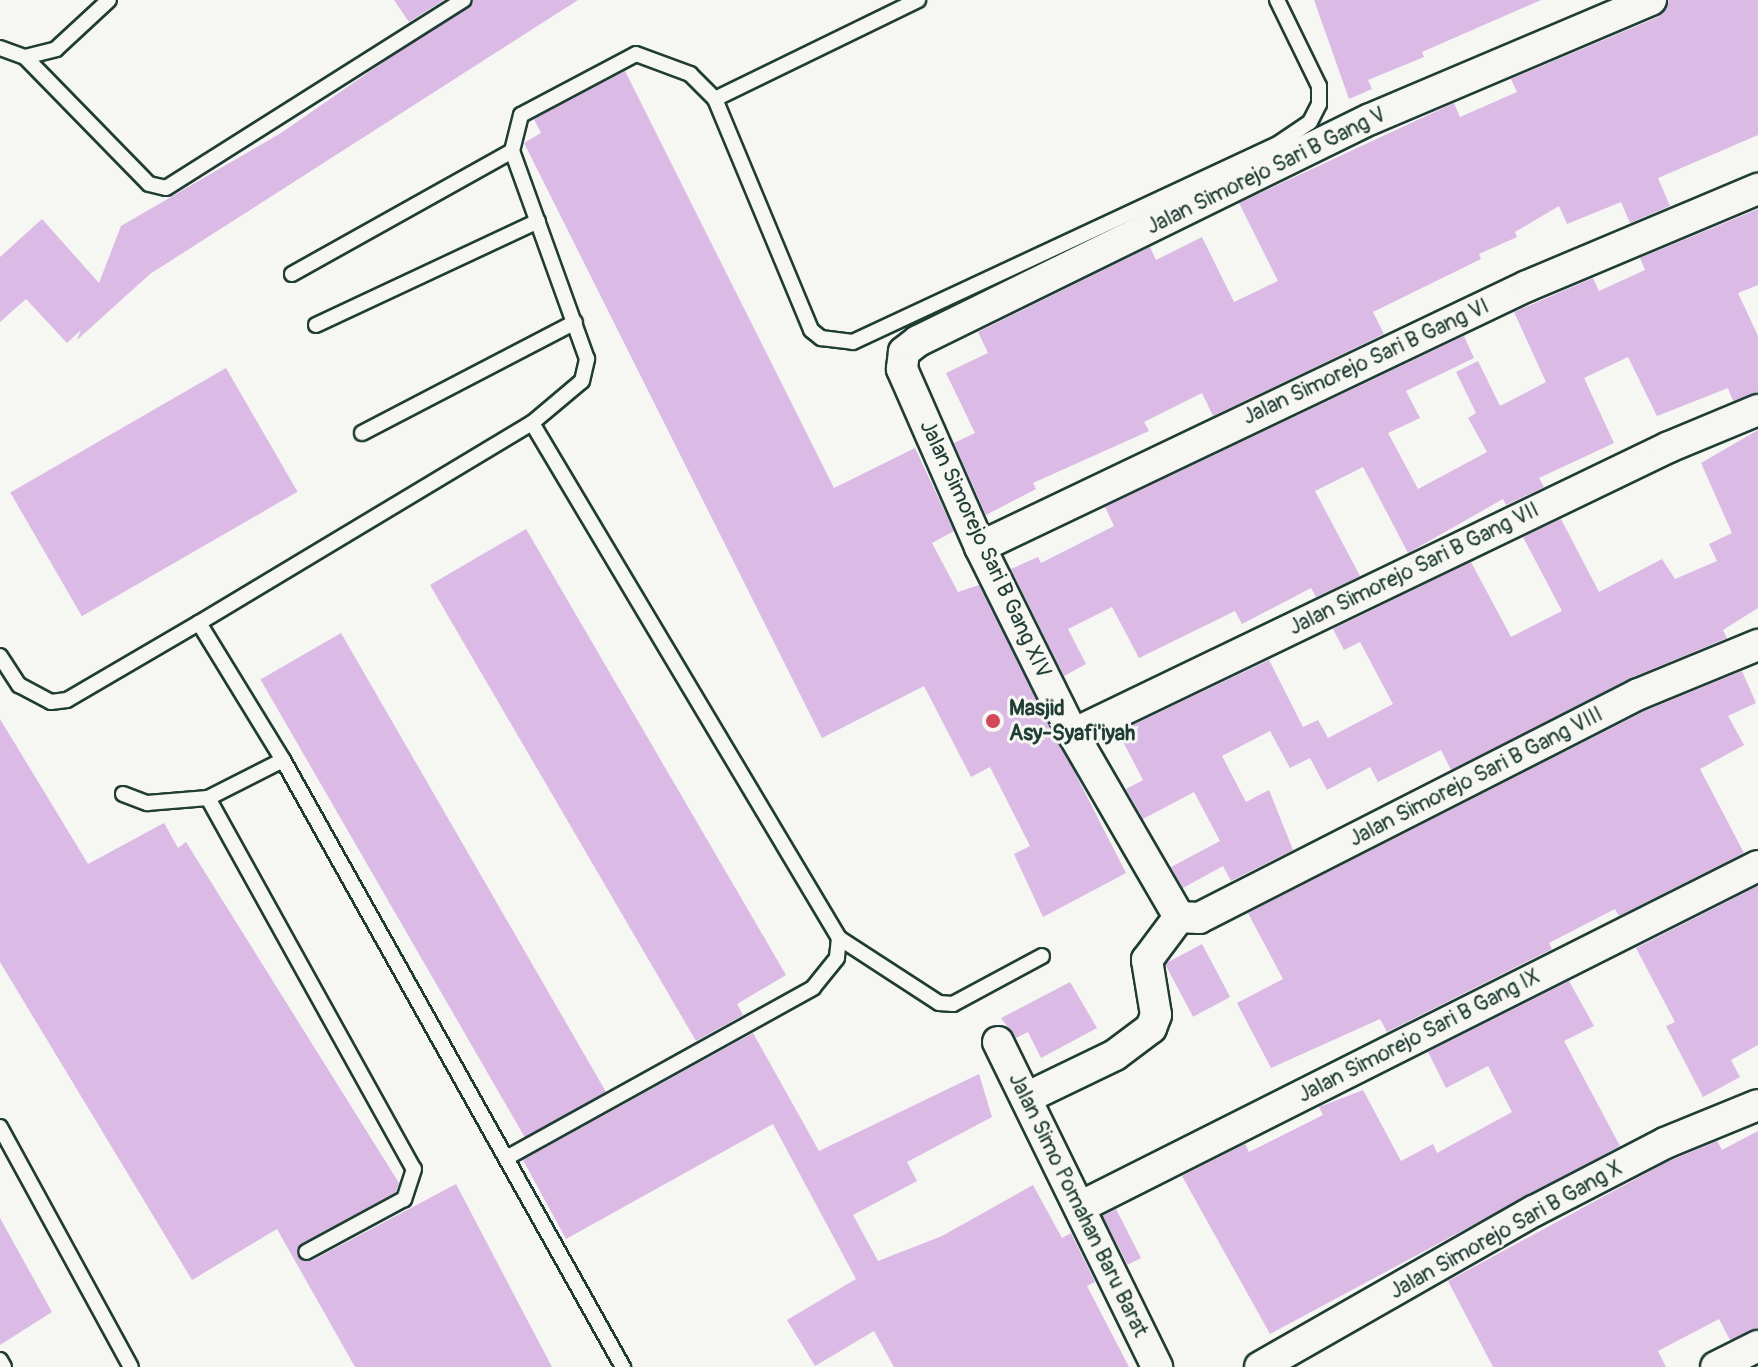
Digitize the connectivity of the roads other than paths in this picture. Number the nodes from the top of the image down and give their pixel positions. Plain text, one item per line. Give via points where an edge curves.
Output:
1 (109, 0) edge
2 (463, 0) edge
3 (918, 0) edge
4 (1277, 0) edge
5 (1651, 0) edge
6 (0, 48) edge
7 (25, 57) junction
8 (715, 99) junction
9 (512, 151) junction
10 (1758, 189) edge
11 (538, 221) junction
12 (292, 274) dead end
13 (575, 322) junction
14 (316, 325) dead end
15 (902, 369) joint
16 (1758, 410) edge
17 (532, 423) junction
18 (362, 433) dead end
19 (980, 547) junction
20 (199, 623) junction
21 (1758, 645) edge
22 (0, 656) edge
23 (1073, 734) junction
24 (283, 760) junction
25 (123, 794) dead end
26 (208, 798) junction
27 (1758, 866) edge
28 (1189, 918) junction
29 (839, 938) junction
30 (1042, 956) dead end
31 (998, 1042) dead end
32 (1026, 1098) junction
33 (1758, 1105) edge
34 (0, 1127) edge
35 (508, 1157) junction
36 (1080, 1207) junction
37 (306, 1252) dead end
38 (1758, 1346) edge
39 (0, 1360) edge
40 (4, 1367) edge
41 (131, 1367) edge
42 (623, 1367) edge
43 (1157, 1367) edge
44 (1260, 1367) edge
45 (1716, 1367) edge

1 - 7 lane via 69,39
2 - 7 lane via 166,188 149,184
3 - 8 lane
4 - 8 lane via 1319,86 1310,122 1279,143 853,342 821,338 811,330
5 - 15 street, Jalan Simorejo Sari B Gang V via 1370,119 918,341 904,352
6 - 7 lane
8 - 9 lane via 690,74 636,54 534,104 515,129
9 - 11 lane
9 - 12 lane
10 - 19 street, Jalan Simorejo Sari B Gang VI via 1527,286
11 - 13 lane
11 - 14 lane
13 - 17 lane via 587,359 582,381
13 - 18 lane
15 - 19 street, Jalan Simorejo Sari B Gang XIV
16 - 23 street, Jalan Simorejo Sari B Gang VII via 1669,447
17 - 20 lane
17 - 29 lane
19 - 23 street, Jalan Simorejo Sari B Gang XIV
20 - 22 lane via 67,700 51,702 19,685
20 - 24 lane
21 - 28 street, Jalan Simorejo Sari B Gang VIII via 1639,694
23 - 28 street, Jalan Simorejo Sari B Gang XIV
24 - 26 lane
24 - 35 lane
25 - 26 lane via 147,803
26 - 37 lane via 414,1169 404,1199
27 - 36 street, Jalan Simorejo Sari B Gang IX
28 - 32 street via 1147,960 1156,1015 1151,1028 1115,1055
29 - 30 lane via 939,1003 953,1004
29 - 35 lane via 837,958 813,988
31 - 32 street, Jalan Simo Pomahan Baru Barat
32 - 36 street, Jalan Simo Pomahan Baru Barat
33 - 44 street, Jalan Simorejo Sari B Gang X via 1665,1143 1534,1211
34 - 41 lane
35 - 42 lane
36 - 43 street, Jalan Simo Pomahan Baru Barat
38 - 45 street
39 - 40 lane

